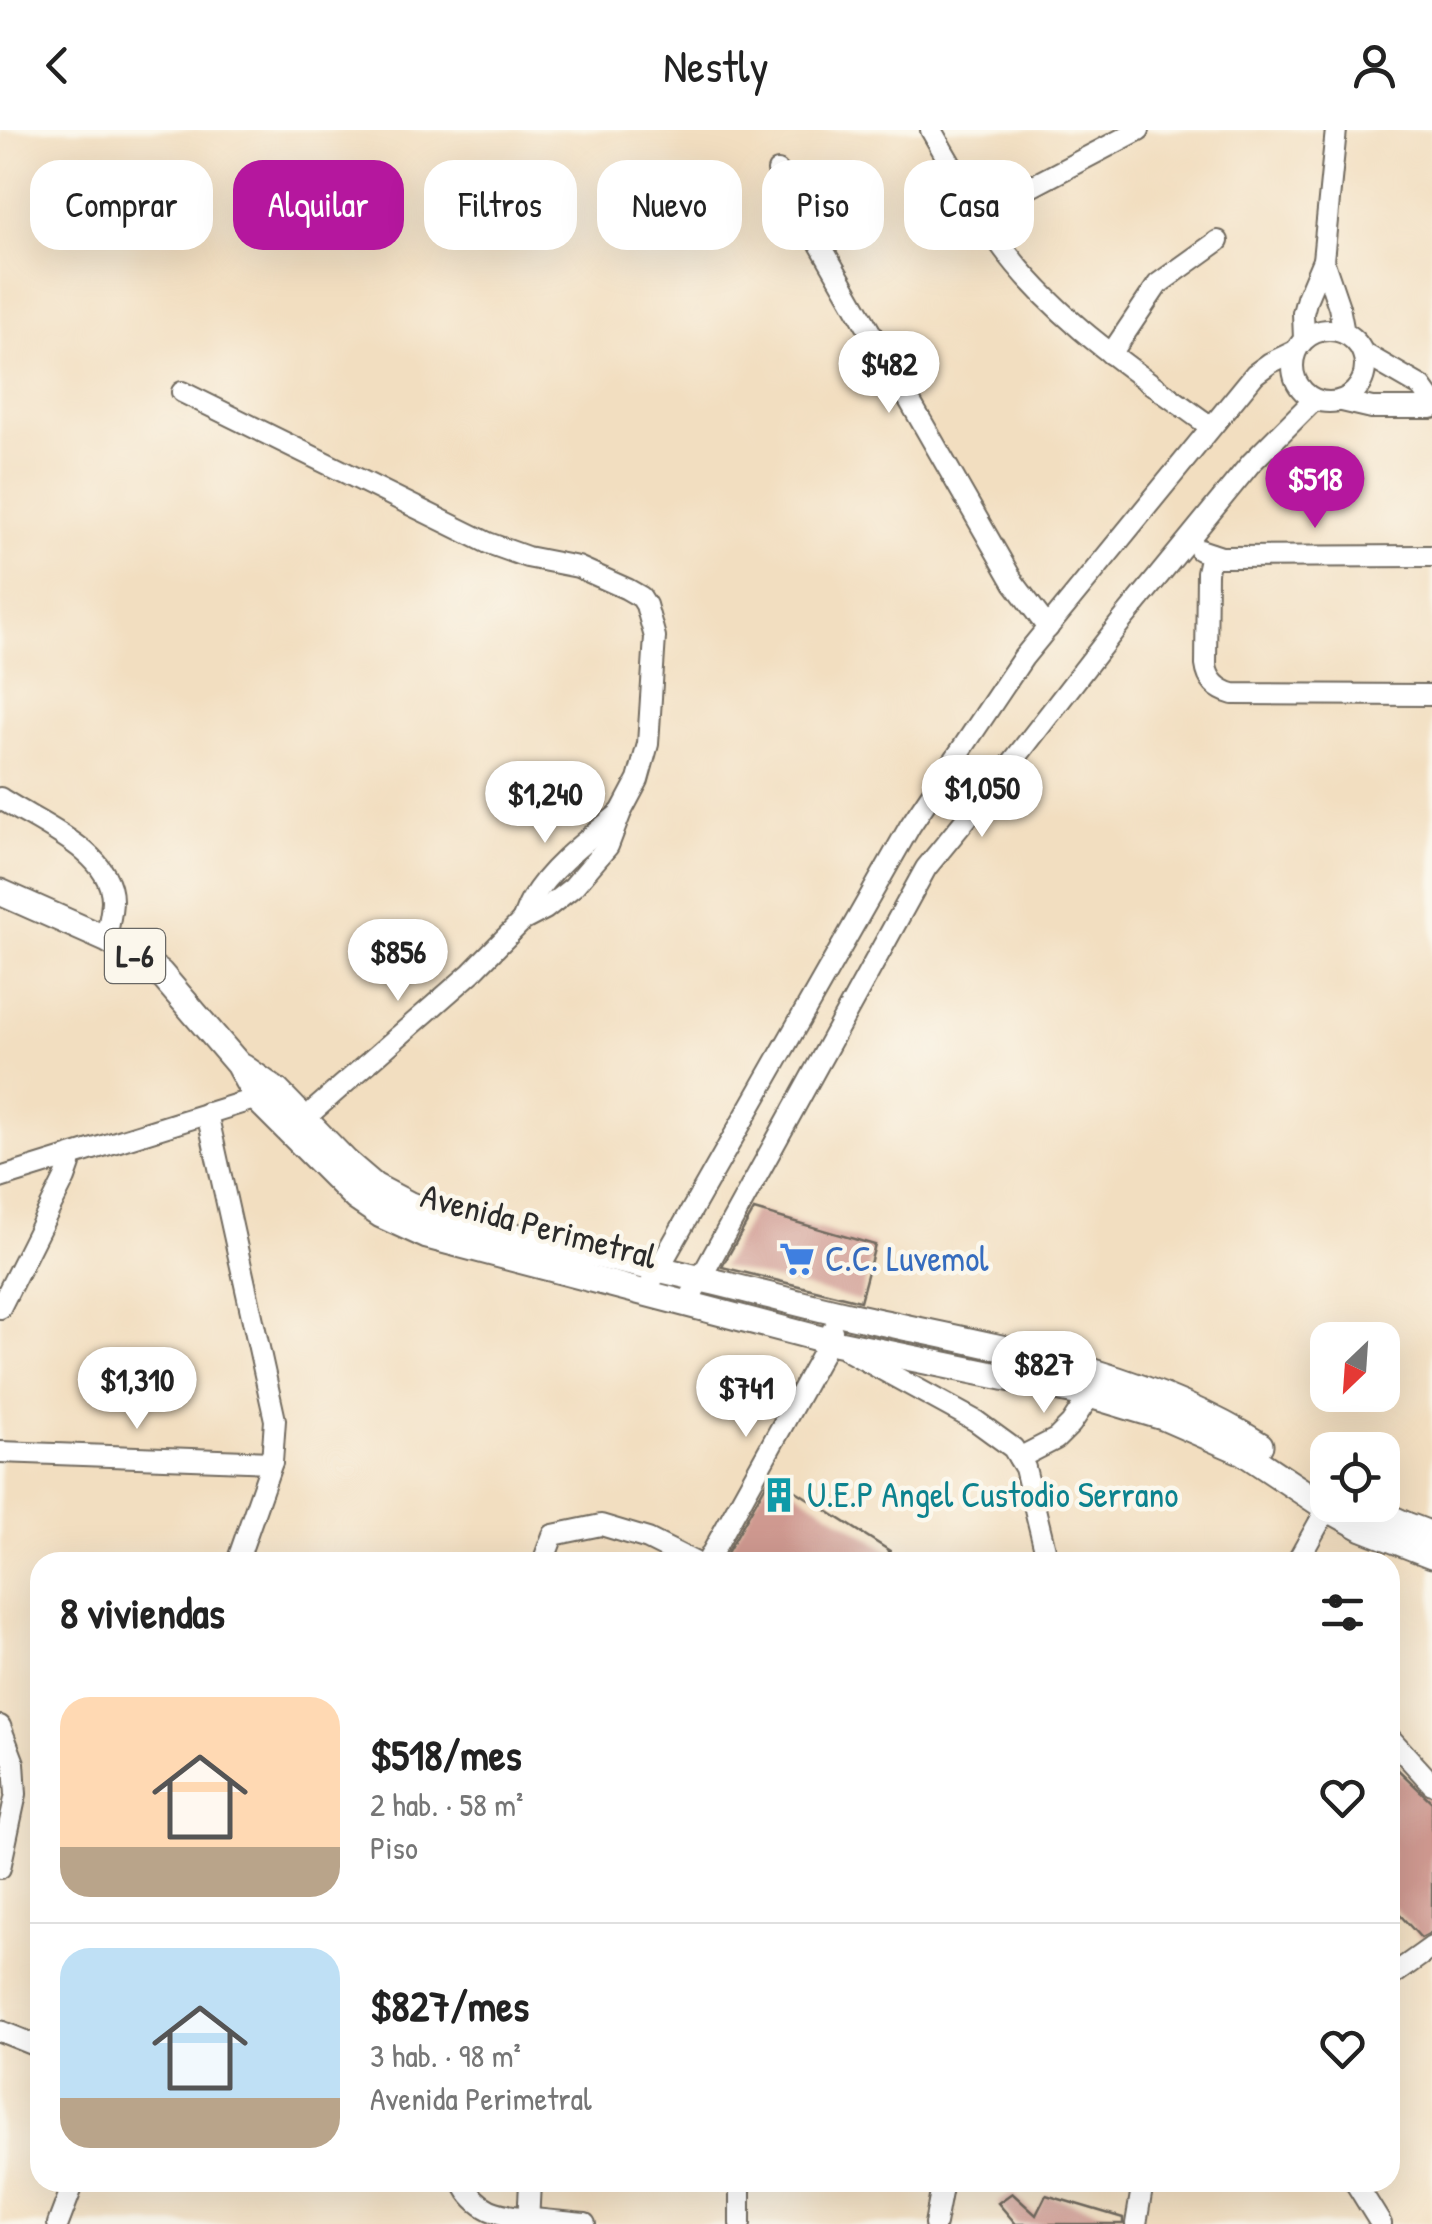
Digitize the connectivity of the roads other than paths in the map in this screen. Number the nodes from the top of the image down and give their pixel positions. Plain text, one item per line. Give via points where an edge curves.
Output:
1 (931, 130) edge
2 (1139, 130) edge
3 (1336, 130) edge
4 (949, 160) edge
5 (1034, 185) edge
6 (1218, 241) dead end
7 (823, 250) edge
8 (1006, 250) edge
9 (1323, 260) junction
10 (1344, 333) junction
11 (1300, 345) junction
12 (1111, 354) junction
13 (1364, 354) junction
14 (182, 392) dead end
15 (1314, 400) junction
16 (1342, 400) junction
17 (1432, 404) edge
18 (1211, 427) junction
19 (1187, 541) junction
20 (1211, 554) junction
21 (1432, 556) edge
22 (1048, 628) junction
23 (1432, 695) edge
24 (0, 798) edge
25 (0, 892) edge
26 (106, 939) junction
27 (267, 1095) junction
28 (207, 1114) junction
29 (304, 1119) junction
30 (69, 1157) junction
31 (0, 1178) edge
32 (658, 1269) junction
33 (701, 1279) junction
34 (645, 1292) junction
35 (687, 1303) junction
36 (0, 1308) edge
37 (836, 1312) junction
38 (829, 1341) junction
39 (1090, 1395) junction
40 (0, 1452) edge
41 (1018, 1458) junction
42 (272, 1462) junction
43 (1310, 1486) edge
44 (1310, 1490) edge
45 (1317, 1522) edge
46 (1356, 1522) edge
47 (1398, 1522) edge
48 (1432, 1535) edge
49 (240, 1552) edge
50 (547, 1552) edge
51 (674, 1552) edge
52 (713, 1552) edge
53 (1045, 1552) edge
54 (1302, 1552) edge
55 (1432, 1556) edge
56 (0, 1726) edge
57 (1400, 1749) edge
58 (1432, 1784) edge
59 (0, 1868) edge
60 (1432, 1946) edge
61 (1400, 1970) edge
62 (0, 2030) edge
63 (30, 2043) edge
64 (70, 2192) edge
65 (468, 2192) edge
66 (529, 2192) edge
67 (740, 2192) edge
68 (941, 2192) edge
69 (1141, 2192) edge
70 (1361, 2192) edge
71 (528, 2220) edge
72 (58, 2224) edge
73 (585, 2224) edge
74 (740, 2224) edge
75 (936, 2224) edge
76 (1136, 2224) edge
77 (1382, 2224) edge

1 - 4 street
2 - 5 street
3 - 9 street
6 - 12 street via 1158,284
7 - 22 street via 1014,583
8 - 12 street
9 - 10 street
9 - 11 street via 1307,298
10 - 11 street via 1316,332
10 - 13 street
11 - 15 street via 1294,379
11 - 18 street via 1255,374
12 - 18 street
13 - 16 street via 1362,381
13 - 17 street via 1422,388
14 - 29 street via 488,543 613,581 641,597 655,637 644,761 622,812 552,874 522,922 471,973
15 - 16 street
15 - 19 street
16 - 17 street via 1372,408
18 - 22 street
19 - 20 street
19 - 33 street via 926,868
20 - 21 street
20 - 23 street via 1206,665 1220,688 1233,694
22 - 32 street via 910,826
24 - 26 street via 97,862 112,897
25 - 26 main road, L-6
26 - 27 main road, Avenida Perimetral / L-6 via 160,973
27 - 28 street
27 - 29 main road, Avenida Perimetral / L-6
27 - 34 main road, Avenida Perimetral / L-6 via 356,1198 381,1216 427,1236
28 - 30 street
28 - 42 street via 274,1420
29 - 32 main road, Avenida Perimetral / L-6 via 374,1186 410,1205
30 - 31 street
30 - 36 street via 65,1178
32 - 33 main road, Avenida Perimetral / L-6
32 - 34 street
33 - 35 street
33 - 37 main road, Avenida Perimetral / L-6
34 - 35 main road, Avenida Perimetral / L-6
35 - 38 main road, Avenida Perimetral / L-6
37 - 38 street
37 - 43 main road, Avenida Perimetral / L-6 via 1108,1376 1180,1402 1224,1422
38 - 39 main road, Avenida Perimetral / L-6
38 - 41 street via 976,1421
38 - 52 street
39 - 41 street via 1056,1439
39 - 44 main road, Avenida Perimetral / L-6 via 1210,1436
40 - 42 street
41 - 53 street
42 - 49 street
45 - 54 street
46 - 55 main road, Avenida Perimetral / L-6
47 - 48 main road
50 - 51 street via 553,1535 601,1525
56 - 59 street via 14,1763 16,1794
57 - 58 street
60 - 61 street
62 - 63 street
64 - 72 street
65 - 71 street via 492,2211
66 - 71 street
67 - 74 street
68 - 75 street
69 - 76 street
70 - 77 street
71 - 73 street

